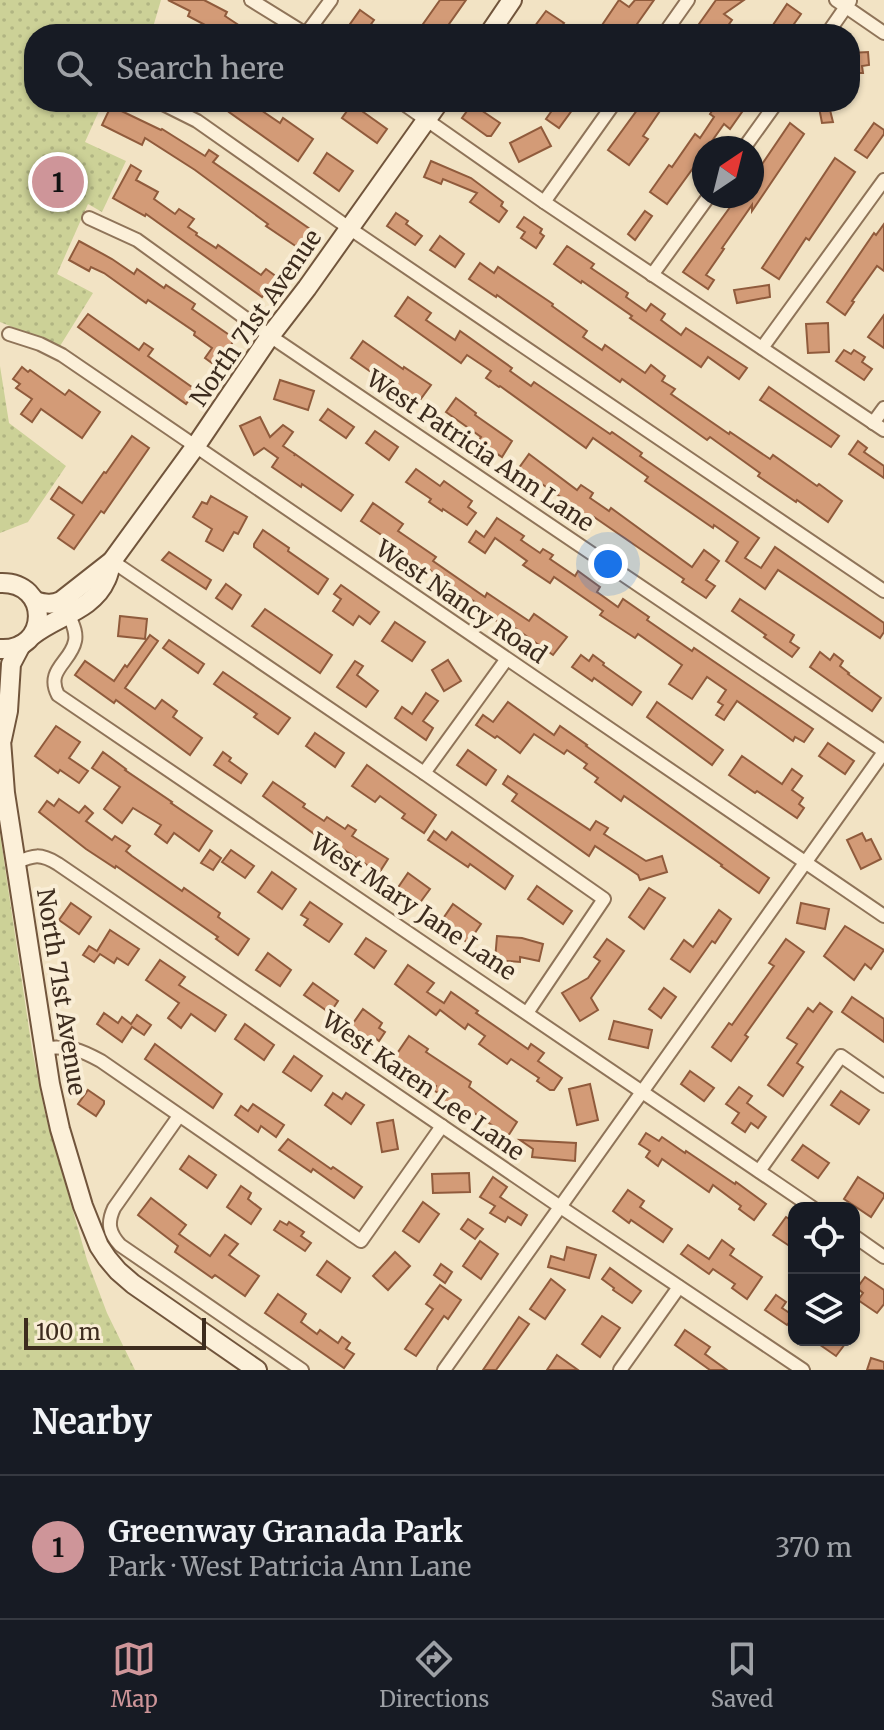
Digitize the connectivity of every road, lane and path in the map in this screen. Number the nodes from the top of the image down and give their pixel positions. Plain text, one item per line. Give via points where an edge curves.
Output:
1 (251, 0) edge
2 (331, 0) edge
3 (512, 0) edge
4 (688, 0) edge
5 (844, 2) edge
6 (290, 24) edge
7 (313, 24) edge
8 (496, 24) edge
9 (671, 24) edge
10 (832, 24) edge
11 (884, 33) edge
12 (179, 112) edge
13 (414, 112) edge
14 (431, 112) edge
15 (608, 112) edge
16 (770, 112) edge
17 (425, 120) junction
18 (753, 136) edge
19 (884, 180) edge
20 (544, 202) junction
21 (700, 208) edge
22 (89, 218) dead end
23 (349, 228) junction
24 (652, 275) junction
25 (9, 334) dead end
26 (270, 336) junction
27 (762, 348) junction
28 (884, 408) edge
29 (879, 426) edge
30 (195, 447) junction
31 (112, 561) junction
32 (1, 582) edge
33 (884, 591) edge
34 (35, 601) junction
35 (69, 615) junction
36 (27, 640) junction
37 (0, 649) edge
38 (506, 660) junction
39 (1, 733) edge
40 (884, 751) edge
41 (424, 773) junction
42 (15, 863) junction
43 (805, 863) junction
44 (884, 916) edge
45 (527, 1013) junction
46 (45, 1048) junction
47 (884, 1086) edge
48 (642, 1092) junction
49 (179, 1116) junction
50 (442, 1126) junction
51 (759, 1171) junction
52 (804, 1202) edge
53 (559, 1206) junction
54 (860, 1240) edge
55 (884, 1257) edge
56 (679, 1287) junction
57 (257, 1370) edge
58 (302, 1370) edge
59 (444, 1370) edge
60 (620, 1370) edge
61 (803, 1370) edge

1 - 6 street
2 - 7 street
3 - 8 street
4 - 9 street
5 - 10 street
5 - 11 street
12 - 23 street
13 - 17 street
14 - 17 street, North 71st Avenue
15 - 20 street
16 - 18 street
17 - 20 street
17 - 23 street, North 71st Avenue
19 - 27 street
20 - 24 street
21 - 24 street
22 - 26 street, West Patricia Ann Lane via 137,240
23 - 26 street, North 71st Avenue
23 - 33 street
24 - 27 street
25 - 30 street, West Nancy Road via 62,355
26 - 30 street, North 71st Avenue
26 - 40 street, West Patricia Ann Lane
27 - 29 street
28 - 29 street
30 - 31 street, North 71st Avenue
30 - 38 street, West Nancy Road
31 - 34 street, North 71st Avenue via 61,601
31 - 35 street, North 71st Avenue via 106,582
31 - 41 street
32 - 34 street via 22,587
34 - 36 street, North 71st Avenue via 39,618
35 - 36 street, North 71st Avenue
35 - 45 street, West Mary Jane Lane via 75,643 55,675 58,695
36 - 37 street, North 71st Avenue
36 - 39 street, North 71st Avenue via 11,664
38 - 41 street
38 - 43 street, West Nancy Road
39 - 42 street, North 71st Avenue
40 - 43 street
41 - 45 street via 604,899
42 - 46 street, North 71st Avenue
42 - 50 street, West Karen Lee Lane via 45,856 58,864
43 - 44 street, West Nancy Road
43 - 48 street
45 - 48 street, West Mary Jane Lane
46 - 49 street via 81,1050
46 - 57 street, North 71st Avenue via 63,1141 99,1246 133,1284
47 - 51 street via 841,1056
48 - 51 street, West Mary Jane Lane
48 - 53 street
49 - 50 street via 361,1241
49 - 58 street via 114,1208 109,1228 113,1237
50 - 53 street, West Karen Lee Lane
51 - 52 street, West Mary Jane Lane
53 - 56 street, West Karen Lee Lane
53 - 59 street
54 - 55 street
56 - 60 street
56 - 61 street, West Karen Lee Lane

